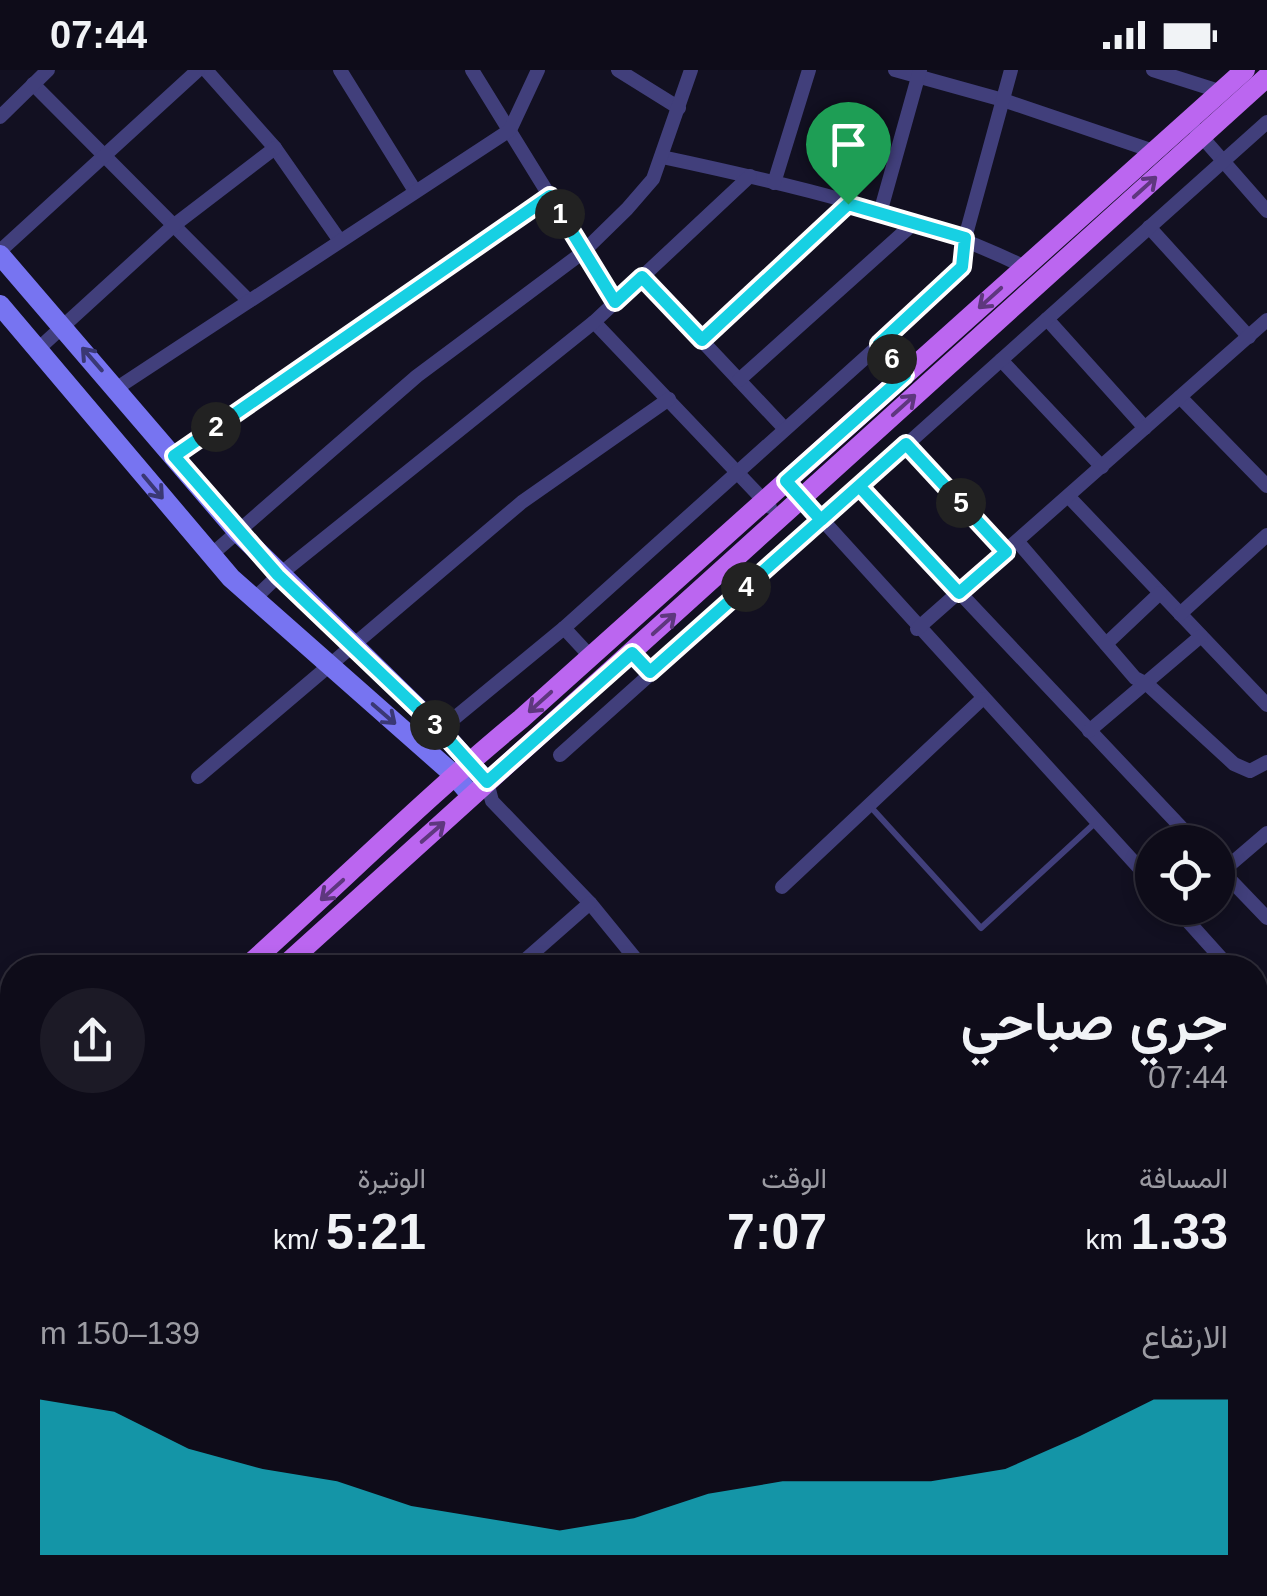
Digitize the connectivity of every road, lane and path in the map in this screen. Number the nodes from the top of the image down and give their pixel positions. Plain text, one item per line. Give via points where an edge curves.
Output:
1 (48, 70) edge
2 (198, 70) edge
3 (206, 70) edge
4 (340, 70) edge
5 (472, 70) edge
6 (538, 70) edge
7 (618, 70) edge
8 (691, 70) edge
9 (809, 70) edge
10 (894, 70) edge
11 (1011, 70) edge
12 (1153, 70) edge
13 (1246, 70) edge
14 (919, 73) edge
15 (1267, 77) edge
16 (33, 84) junction
17 (1222, 92) junction
18 (1003, 100) junction
19 (678, 108) junction
20 (0, 117) edge
21 (1267, 122) edge
22 (1195, 129) junction
23 (510, 130) junction
24 (275, 148) junction
25 (1156, 152) junction
26 (106, 153) junction
27 (662, 157) junction
28 (1224, 160) junction
29 (750, 176) junction
30 (774, 183) junction
31 (415, 191) junction
32 (550, 196) junction
33 (848, 204) junction
34 (1267, 212) edge
35 (880, 214) junction
36 (914, 223) junction
37 (174, 226) junction
38 (1149, 228) junction
39 (965, 238) junction
40 (340, 241) junction
41 (0, 253) edge
42 (582, 253) junction
43 (1025, 267) junction
44 (642, 277) junction
45 (249, 301) junction
46 (615, 302) junction
47 (0, 306) edge
48 (1047, 318) junction
49 (1267, 320) edge
50 (594, 322) junction
51 (64, 328) junction
52 (1249, 337) junction
53 (702, 340) junction
54 (879, 344) junction
55 (37, 350) junction
56 (1001, 360) junction
57 (905, 375) junction
58 (739, 380) junction
59 (117, 388) junction
60 (1180, 397) junction
61 (669, 399) junction
62 (1145, 428) junction
63 (785, 429) junction
64 (906, 444) junction
65 (174, 456) junction
66 (1102, 467) junction
67 (736, 472) junction
68 (786, 481) junction
69 (859, 486) junction
70 (1267, 486) edge
71 (1069, 497) junction
72 (803, 498) junction
73 (765, 502) junction
74 (780, 518) junction
75 (821, 520) junction
76 (238, 531) junction
77 (1267, 535) edge
78 (1012, 547) junction
79 (211, 555) junction
80 (278, 575) junction
81 (959, 593) junction
82 (1160, 593) junction
83 (253, 600) junction
84 (1180, 614) junction
85 (564, 628) junction
86 (917, 629) junction
87 (1201, 636) junction
88 (1106, 644) junction
89 (355, 646) junction
90 (632, 653) junction
91 (590, 656) junction
92 (327, 665) junction
93 (650, 672) junction
94 (1147, 684) junction
95 (982, 699) junction
96 (1267, 706) edge
97 (440, 730) junction
98 (1089, 731) junction
99 (560, 755) dead end
100 (1267, 762) edge
101 (462, 768) junction
102 (198, 777) dead end
103 (483, 793) junction
104 (869, 805) junction
105 (1096, 822) junction
106 (1178, 825) edge
107 (1267, 833) edge
108 (373, 854) junction
109 (1235, 858) edge
110 (1135, 864) edge
111 (389, 871) junction
112 (1235, 884) edge
113 (782, 887) dead end
114 (590, 903) junction
115 (1263, 908) edge
116 (1192, 925) edge
117 (260, 955) edge
118 (296, 955) edge
119 (531, 955) edge
120 (633, 955) edge
121 (1219, 955) edge

1 - 16 street
2 - 26 street
3 - 24 street
4 - 31 street
5 - 23 street
6 - 23 street
7 - 19 street
8 - 19 street
9 - 30 street
10 - 14 street
11 - 18 street
12 - 17 street
13 - 17 main road
14 - 18 street
14 - 35 street
15 - 22 main road
16 - 20 street
16 - 26 street
17 - 22 main road
18 - 25 street
18 - 39 street
19 - 27 street
21 - 28 street
22 - 25 main road
22 - 28 street
72 -> 22 main road
23 - 31 street
23 - 32 street
24 - 37 street
24 - 40 street
25 - 43 main road
26 - 37 street
26 - 41 street
27 - 29 street
27 - 42 street via 653,179
28 - 34 street
28 - 38 street
29 - 30 street
29 - 44 street
30 - 33 street
31 - 40 street
32 - 42 street
32 - 65 street
33 - 35 street
33 - 53 street
35 - 36 street
36 - 39 street
36 - 58 street
37 - 45 street
37 - 51 street
38 - 48 street
38 - 52 street
39 - 43 street
39 - 54 street via 954,278
40 - 45 street
41 - 51 main road
42 - 46 street
42 - 76 street via 418,376
43 -> 57 main road
44 - 46 street
44 - 53 street
45 - 59 street
46 - 50 street
47 - 55 main road
48 - 56 street
48 - 62 street
49 - 52 street
50 - 61 street
50 - 80 street
51 - 55 street
59 -> 51 main road
52 - 60 street
53 - 58 street
54 - 57 street
54 - 63 street
55 -> 79 main road
56 - 64 street
56 - 66 street
57 - 68 main road
58 - 63 street
59 - 65 main road
60 - 62 street
60 - 70 street
61 - 67 street
61 - 89 street via 522,502
62 - 66 street
63 - 67 street
64 - 69 street
64 - 78 street
65 - 76 main road
66 - 71 street
67 - 73 street
67 - 85 street
68 - 72 street
68 - 73 main road
69 - 75 street
69 - 81 street
71 - 78 street
71 - 82 street
72 - 74 main road
72 - 75 street
73 - 74 street
73 - 91 main road
90 -> 74 main road
75 - 86 street
75 - 93 street
76 - 79 street
76 - 80 main road
77 - 84 street
78 - 81 street
78 - 88 street
79 - 83 main road
80 - 83 street
80 - 89 main road
81 - 86 street
81 - 98 street
82 - 84 street
82 - 88 street
83 - 92 main road
84 - 87 street
85 - 91 street
85 - 97 street
86 - 95 street
87 - 94 street
87 - 96 street
88 - 94 street
89 - 92 street
89 - 97 main road
90 - 93 street
90 - 103 main road
91 -> 101 main road
92 -> 101 main road
92 - 102 street
93 - 99 street
94 - 98 street
94 - 100 street via 1234,764 1250,770
95 - 104 street
95 - 105 street
97 - 101 main road
98 - 106 street
101 - 103 main road
101 - 108 main road
111 -> 103 main road
103 - 114 street
104 - 105 lane via 981,928
104 - 113 street
105 - 110 street
107 - 109 street
108 - 111 main road
108 -> 117 main road
111 - 118 main road
112 - 115 street
114 - 119 street
114 - 120 street
116 - 121 street

